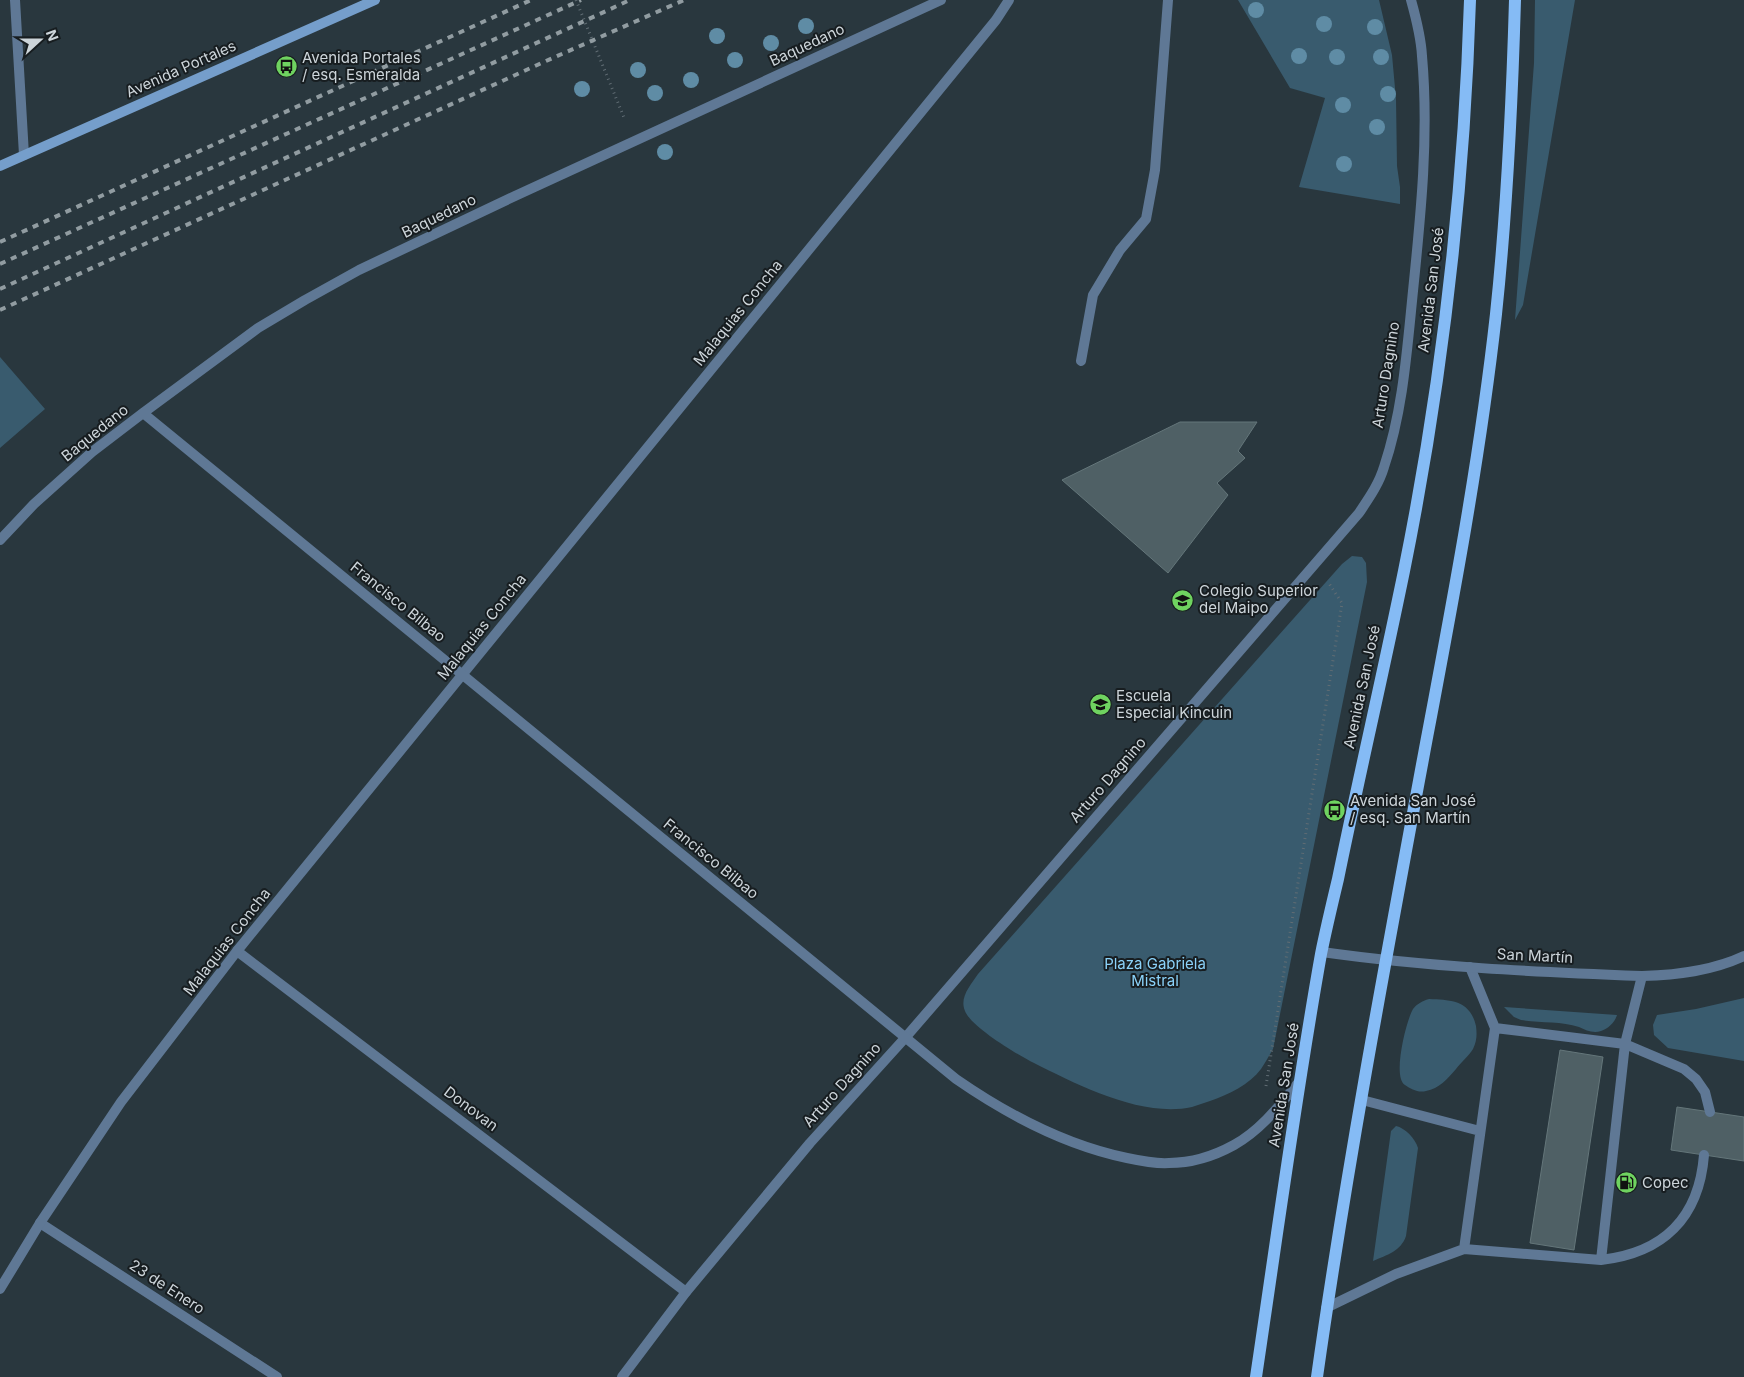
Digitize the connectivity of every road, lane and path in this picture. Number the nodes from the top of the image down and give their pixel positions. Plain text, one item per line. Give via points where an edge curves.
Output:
1 (15, 0) edge
2 (375, 0) edge
3 (576, 0) edge
4 (941, 0) edge
5 (1009, 0) edge
6 (1168, 0) edge
7 (1411, 0) edge
8 (1470, 0) edge
9 (1515, 0) edge
10 (616, 99) dead end
11 (24, 155) junction
12 (0, 166) edge
13 (1081, 361) dead end
14 (143, 412) junction
15 (0, 540) edge
16 (1316, 562) junction
17 (462, 675) junction
18 (237, 950) junction
19 (1322, 952) junction
20 (1744, 956) edge
21 (1386, 961) junction
22 (1470, 967) junction
23 (1642, 976) junction
24 (1495, 1028) junction
25 (905, 1038) junction
26 (1625, 1044) junction
27 (1300, 1081) junction
28 (1362, 1100) junction
29 (1710, 1112) dead end
30 (1259, 1127) junction
31 (1480, 1131) junction
32 (1704, 1155) dead end
33 (40, 1223) junction
34 (1464, 1249) junction
35 (1601, 1260) junction
36 (0, 1289) edge
37 (686, 1292) junction
38 (1326, 1308) junction
39 (277, 1377) edge
40 (622, 1377) edge
41 (1256, 1377) edge
42 (1316, 1377) edge

1 - 11 street
2 - 11 main road, Avenida Portales
3 - 10 path
4 - 14 street, Baquedano via 359,270 258,328
5 - 17 street, Malaquias Concha
6 - 13 street via 1155,170 1146,219 1120,250 1093,295
7 - 16 street, Arturo Dagnino via 1422,54 1425,136 1419,228 1400,402 1384,467 1375,489 1359,513
8 - 19 main road, Avenida San José via 1453,248 1427,437 1405,568
9 - 21 main road via 1505,207 1483,418 1467,523
11 - 12 main road, Avenida Portales
14 - 15 street, Baquedano via 92,452
14 - 17 street, Francisco Bilbao
16 - 25 street, Arturo Dagnino
16 - 30 path via 1342,603
17 - 18 street, Malaquias Concha
17 - 25 street, Francisco Bilbao
18 - 33 street, Malaquias Concha via 121,1102
18 - 37 street, Donovan
19 - 21 street, San Martín
19 - 27 main road, Avenida San José
20 - 23 street, San Martín via 1702,970
21 - 22 street, San Martín
21 - 28 main road
22 - 23 street, San Martín
22 - 24 street
23 - 26 street
24 - 26 street
24 - 31 street
25 - 30 street, Francisco Bilbao via 986,1100 1050,1133 1112,1155 1168,1163 1192,1161 1236,1144
25 - 37 street, Arturo Dagnino via 810,1143
26 - 29 street via 1684,1069 1705,1092
26 - 35 street
27 - 30 street, Francisco Bilbao
27 - 41 main road, Avenida San José
28 - 31 street
28 - 38 main road
31 - 34 street
32 - 35 street via 1696,1194 1675,1228 1641,1251
33 - 36 street, Malaquias Concha
33 - 39 street, 23 de Enero
34 - 35 street
34 - 38 street via 1396,1274
37 - 40 street, Arturo Dagnino
38 - 42 main road

